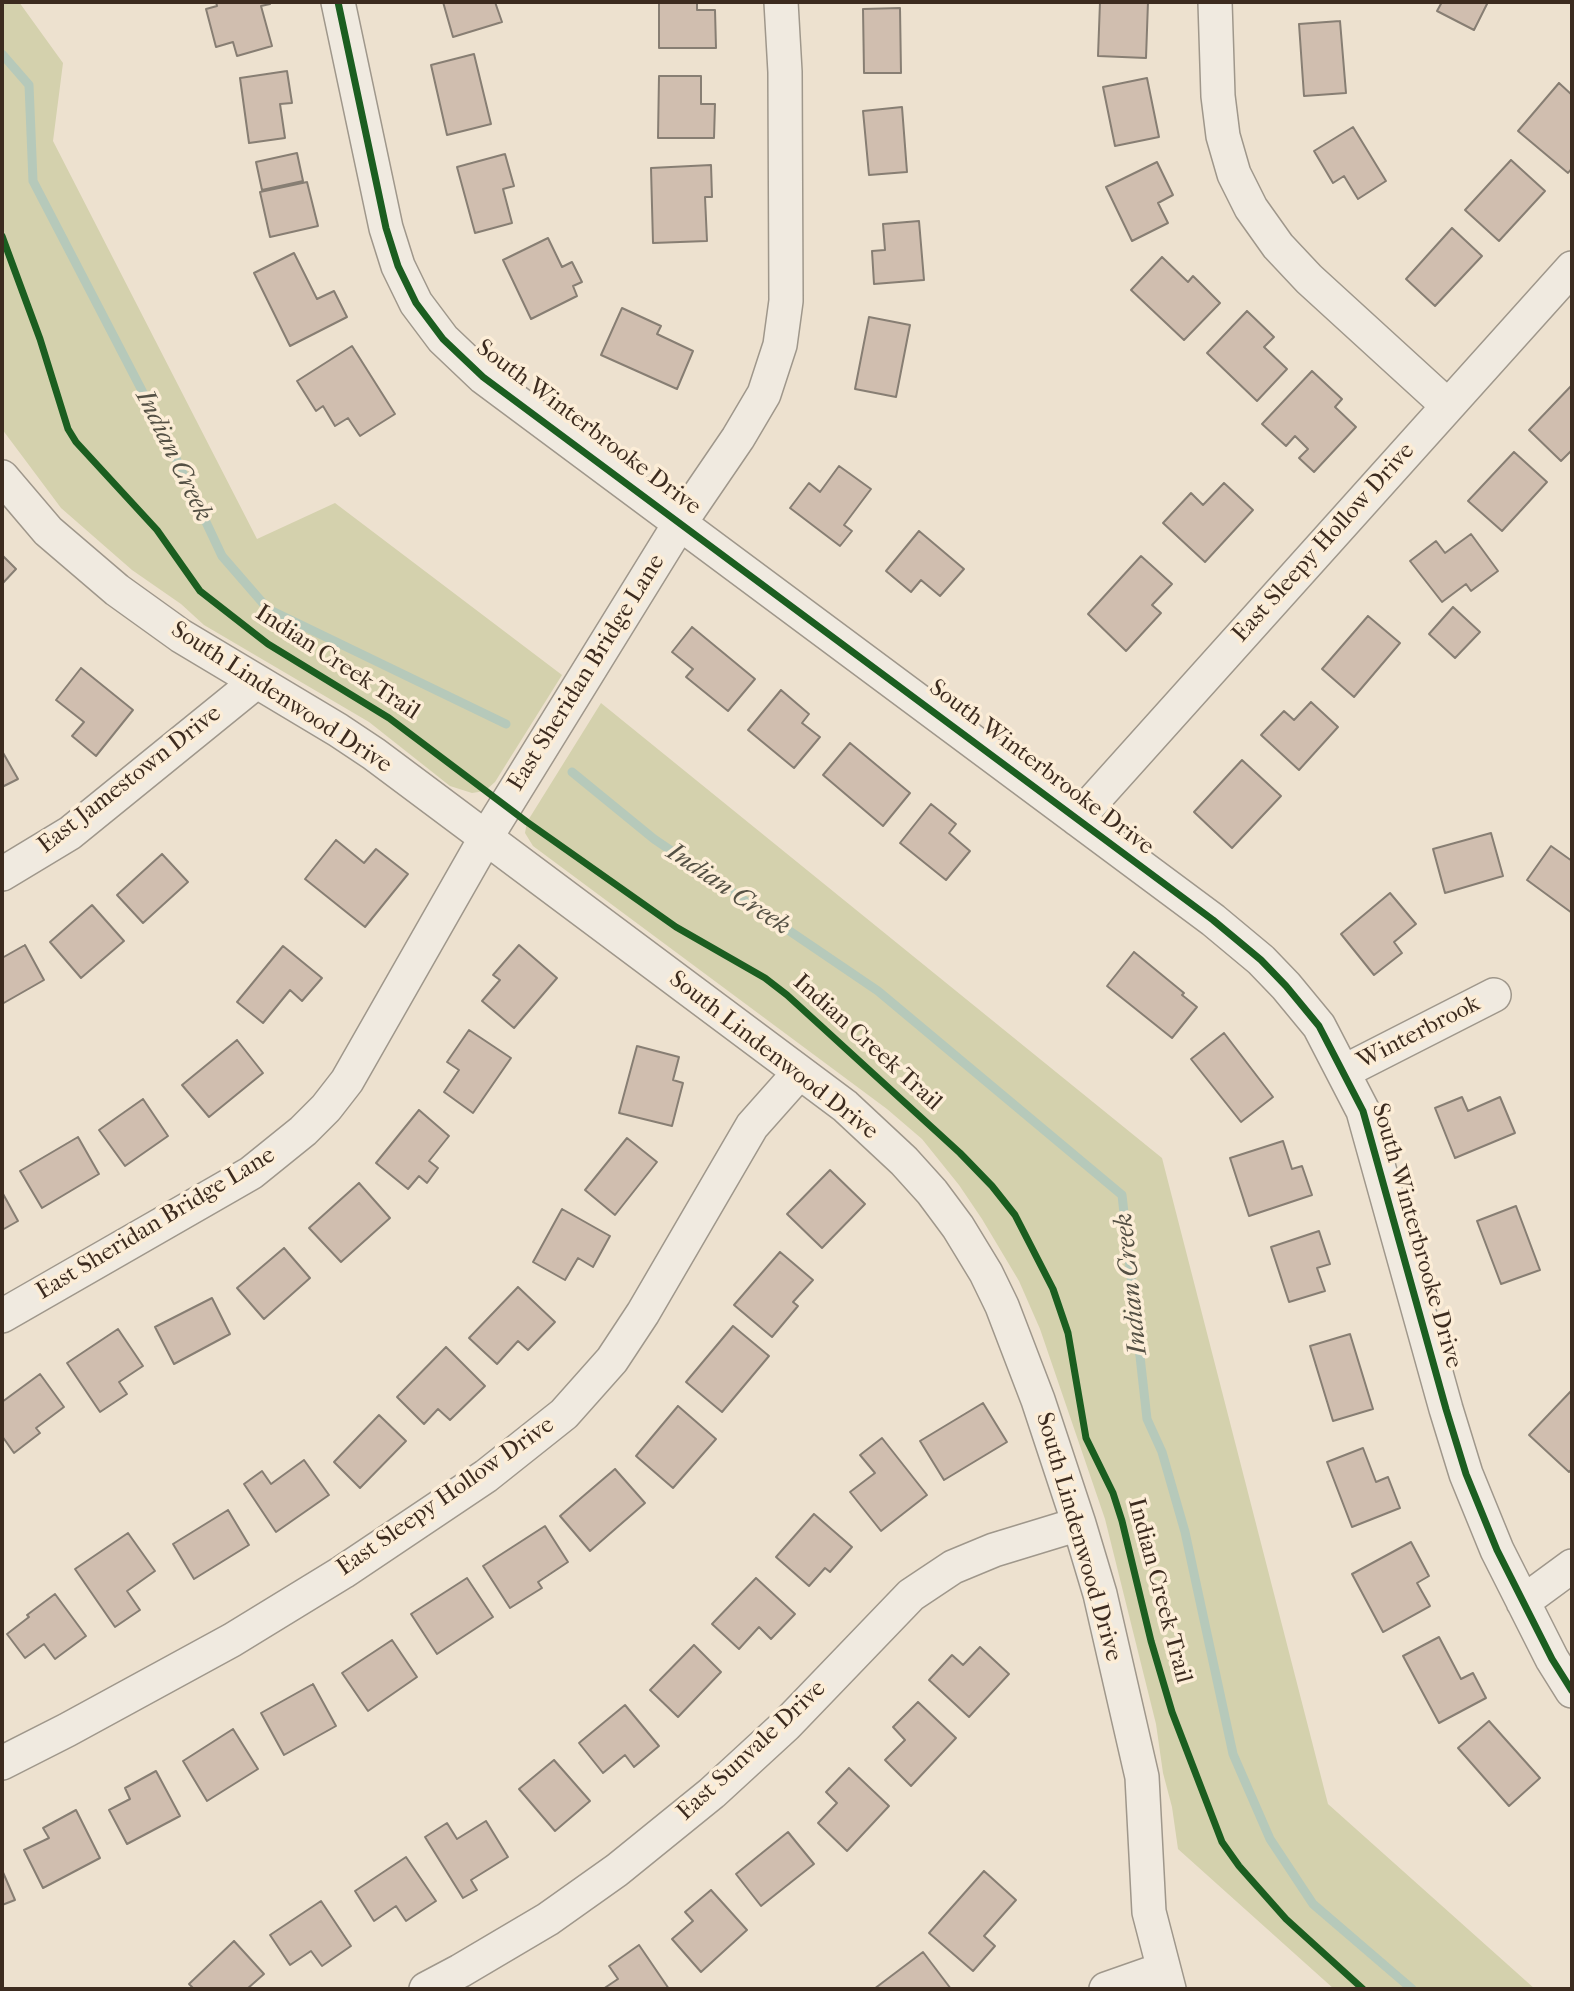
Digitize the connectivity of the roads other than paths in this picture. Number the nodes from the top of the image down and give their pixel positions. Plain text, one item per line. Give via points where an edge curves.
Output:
1 (338, 2) edge
2 (781, 2) edge
3 (1215, 2) edge
4 (1572, 268) edge
5 (1448, 405) junction
6 (2, 477) edge
7 (680, 523) junction
8 (256, 682) junction
9 (1077, 819) junction
10 (485, 839) junction
11 (2, 874) edge
12 (1494, 995) dead end
13 (1343, 1072) junction
14 (799, 1073) junction
15 (2, 1315) edge
16 (1079, 1524) junction
17 (1572, 1566) edge
18 (1523, 1602) junction
19 (1572, 1691) edge
20 (2, 1763) edge
21 (1166, 1979) edge
22 (426, 1989) edge
23 (1106, 1989) edge

1 - 7 street, South Winterbrooke Drive via 386,228 416,303 443,339 483,377
2 - 7 street, East Sheridan Bridge Lane via 786,301 780,345 764,394
3 - 5 street via 1223,136 1234,174 1251,208 1309,279
4 - 5 street, East Sleepy Hollow Drive
5 - 9 street, East Sleepy Hollow Drive
6 - 8 street, South Lindenwood Drive via 48,531 117,590
7 - 9 street, South Winterbrooke Drive
7 - 10 street, East Sheridan Bridge Lane
8 - 10 street, South Lindenwood Drive via 356,742
8 - 11 street, East Jamestown Drive via 70,833
9 - 13 street, South Winterbrooke Drive via 1261,961 1319,1026
10 - 14 street, South Lindenwood Drive
10 - 15 street, East Sheridan Bridge Lane via 346,1081 303,1131 251,1172
12 - 13 street, Winterbrook
13 - 18 street, South Winterbrooke Drive via 1367,1121 1466,1474
14 - 16 street, South Lindenwood Drive via 845,1106 904,1161 958,1227 986,1273 1019,1346
14 - 20 street, East Sleepy Hollow Drive via 752,1126 612,1360 564,1414 486,1476 343,1572 232,1640
16 - 21 street, South Lindenwood Drive via 1142,1777 1149,1912
16 - 22 street, East Sunvale Drive via 963,1562 911,1595 786,1725 702,1801 548,1919
17 - 18 street
18 - 19 street, South Winterbrooke Drive
21 - 23 street

